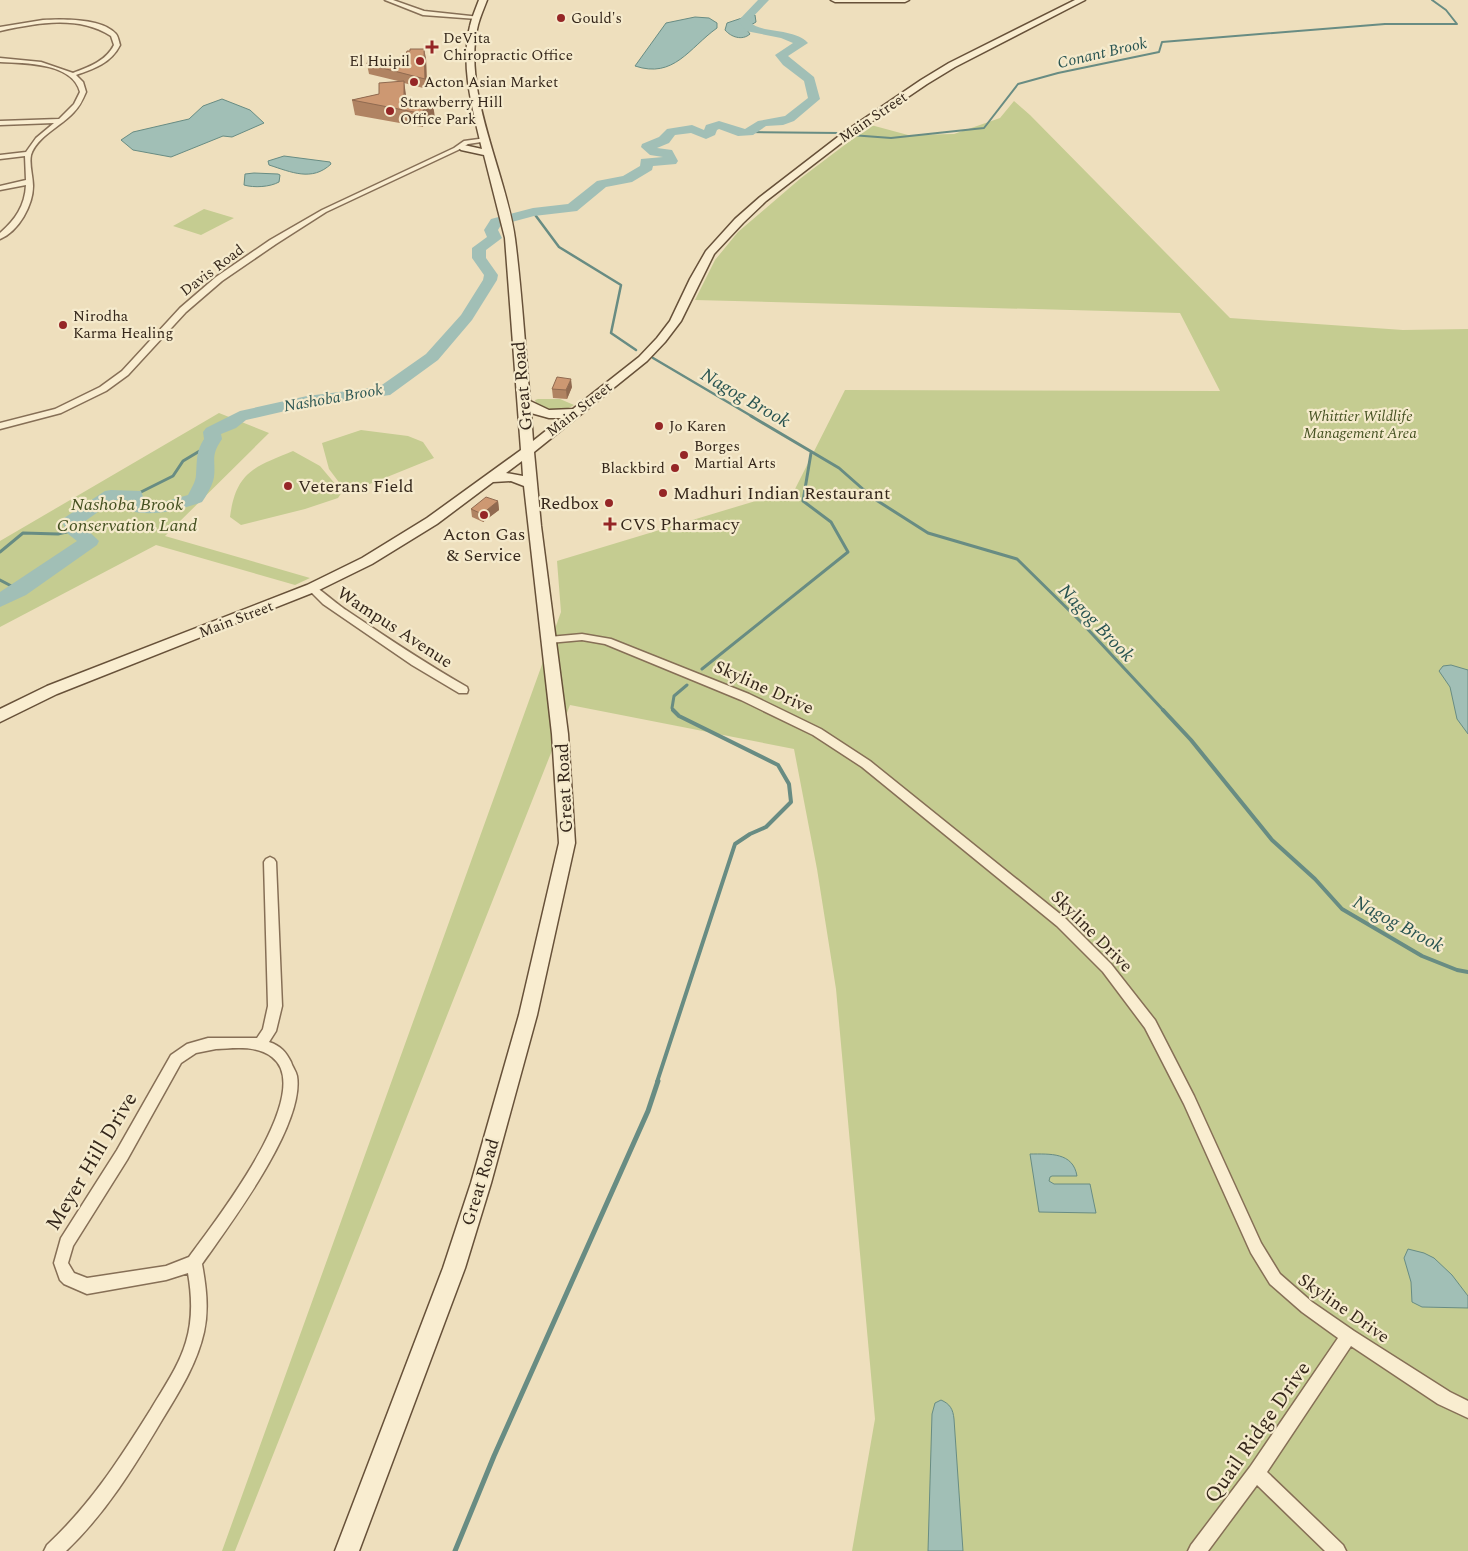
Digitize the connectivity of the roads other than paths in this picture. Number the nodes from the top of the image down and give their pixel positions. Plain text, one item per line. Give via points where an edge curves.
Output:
1 (388, 0) edge
2 (483, 0) edge
3 (835, 0) edge
4 (905, 0) edge
5 (1058, 0) edge
6 (1081, 0) edge
7 (1070, 5) junction
8 (477, 17) junction
9 (0, 29) edge
10 (0, 60) edge
11 (72, 74) junction
12 (60, 121) junction
13 (0, 122) edge
14 (482, 124) junction
15 (487, 146) junction
16 (462, 147) junction
17 (29, 154) junction
18 (0, 157) edge
19 (30, 181) junction
20 (0, 188) edge
21 (2, 233) edge
22 (524, 403) junction
23 (576, 412) junction
24 (0, 426) edge
25 (528, 450) junction
26 (491, 478) junction
27 (530, 484) junction
28 (312, 588) junction
29 (549, 640) junction
30 (463, 690) dead end
31 (0, 716) edge
32 (270, 862) dead end
33 (261, 1044) junction
34 (194, 1262) junction
35 (1350, 1336) junction
36 (1468, 1410) edge
37 (1256, 1474) junction
38 (53, 1551) edge
39 (347, 1551) edge
40 (1197, 1551) edge
41 (1337, 1551) edge

1 - 8 street via 423,13
2 - 8 main road, Great Road
3 - 4 main road
5 - 7 main road
6 - 7 main road, Main Street
7 - 23 main road, Main Street via 924,82 846,135 763,199 710,253 661,340 632,368
8 - 14 main road, Great Road via 471,59
9 - 11 street via 67,22 97,26 114,35 118,45 108,58
10 - 11 street via 41,64
11 - 12 street via 82,86 82,98
12 - 13 street
12 - 17 street
14 - 15 main road, Great Road
14 - 16 main road
15 - 16 main road
15 - 16 street, Davis Road
15 - 22 main road, Great Road via 507,219
16 - 24 street, Davis Road via 324,211 273,242 219,279 183,310 130,369 103,389 58,411
17 - 18 street
17 - 19 street
19 - 20 street
19 - 21 street via 27,208
22 - 23 main road via 533,410 548,414
22 - 25 main road, Great Road
23 - 25 main road, Main Street
25 - 26 main road, Main Street
25 - 27 main road, Great Road
26 - 27 main road via 511,476
26 - 28 main road, Main Street via 394,545
27 - 29 main road, Great Road
28 - 30 street, Wampus Avenue via 327,602
28 - 31 main road, Main Street via 52,690
29 - 35 street, Skyline Drive via 582,638 607,641 745,697 817,732 866,764 1061,922 1107,968 1150,1024 1189,1100 1256,1248 1275,1280
29 - 39 main road, Great Road via 565,797 567,843 564,864 528,1015 454,1268
32 - 33 street via 274,1006 269,1030
33 - 34 street via 279,1054 288,1066 292,1080 286,1112 258,1170
33 - 34 street, Meyer Hill Drive via 207,1043 190,1048 176,1059 122,1155 66,1243 61,1263 69,1279 87,1286 166,1273
34 - 38 street via 200,1315 193,1346 179,1378 110,1490 84,1522
35 - 36 street, Skyline Drive via 1444,1398
35 - 37 street, Quail Ridge Drive
37 - 40 street, Quail Ridge Drive
37 - 41 street

